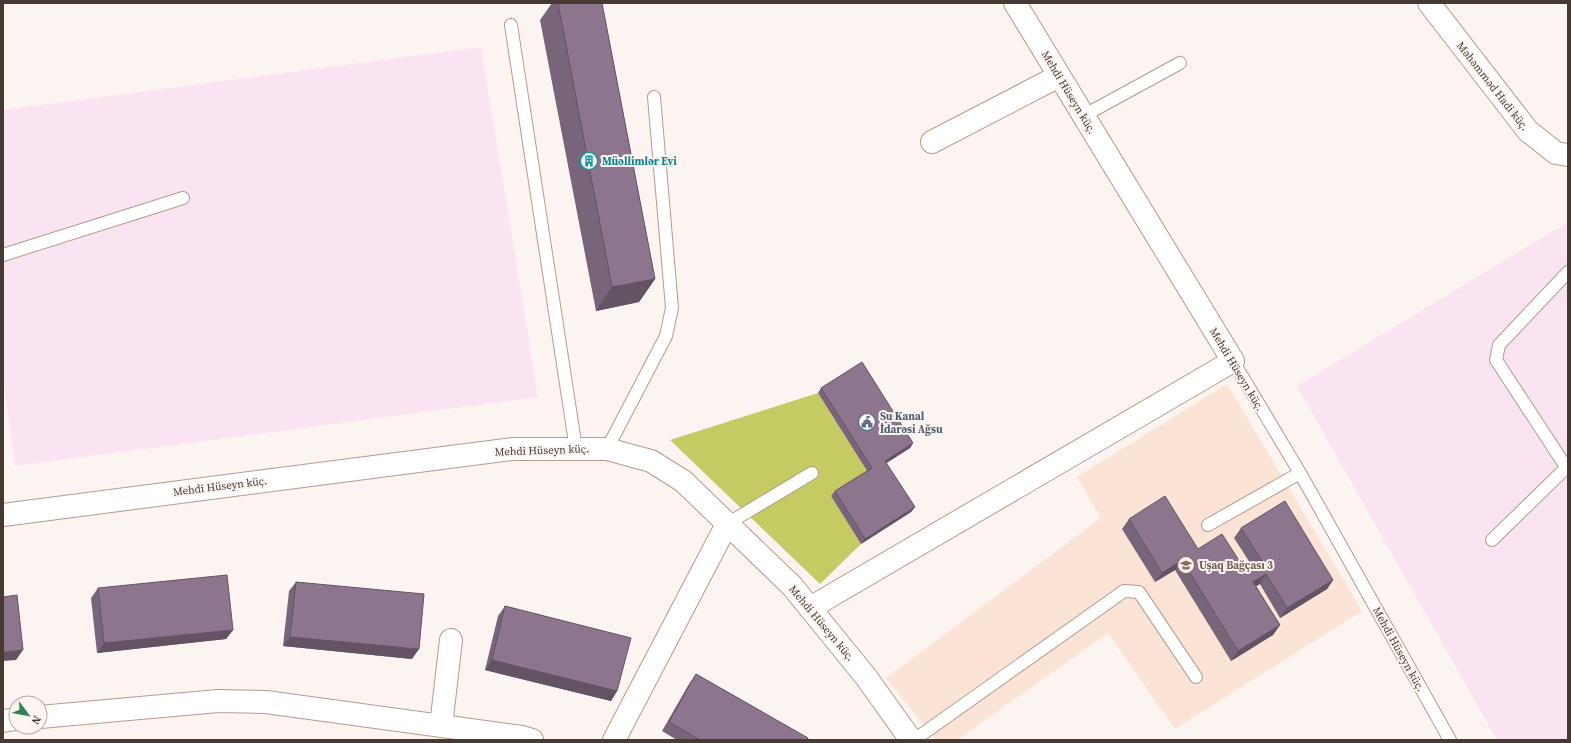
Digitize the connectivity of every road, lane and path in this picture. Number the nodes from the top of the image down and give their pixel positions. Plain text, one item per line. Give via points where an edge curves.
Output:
1 (1015, 3) edge
2 (1429, 3) edge
3 (511, 25) dead end
4 (1180, 63) dead end
5 (1059, 76) junction
6 (654, 97) dead end
7 (1083, 116) junction
8 (932, 142) dead end
9 (1568, 154) edge
10 (183, 198) dead end
11 (3, 255) edge
12 (1568, 272) edge
13 (1233, 360) junction
14 (576, 449) junction
15 (607, 449) junction
16 (1567, 467) edge
17 (812, 473) dead end
18 (1300, 473) junction
19 (3, 514) edge
20 (727, 524) junction
21 (1208, 525) dead end
22 (1492, 540) dead end
23 (810, 608) junction
24 (451, 640) dead end
25 (1196, 677) dead end
26 (48, 716) edge
27 (441, 726) junction
28 (532, 740) edge
29 (614, 740) edge
30 (912, 740) edge
31 (1450, 740) edge

1 - 5 street, Mehdi Hüseyn küç.
2 - 9 street, Məhəmməd Hadi küç. via 1528,131 1556,153
3 - 14 lane
4 - 7 lane
5 - 7 street, Mehdi Hüseyn küç.
5 - 8 street
6 - 15 lane via 672,308 666,336
7 - 13 street, Mehdi Hüseyn küç.
10 - 11 lane
12 - 16 lane via 1499,345 1496,360
13 - 18 lane, Mehdi Hüseyn küç.
13 - 23 street
14 - 15 street, Mehdi Hüseyn küç.
14 - 19 street, Mehdi Hüseyn küç. via 512,449
15 - 20 street, Mehdi Hüseyn küç. via 658,465 683,481
16 - 22 lane
17 - 20 lane
18 - 21 lane
18 - 31 lane, Mehdi Hüseyn küç.
20 - 23 street, Mehdi Hüseyn küç. via 792,586
20 - 29 street
23 - 30 street, Mehdi Hüseyn küç. via 866,677
24 - 27 street
25 - 30 lane via 1138,592 1124,591
26 - 27 street via 218,701 266,702
27 - 28 street

